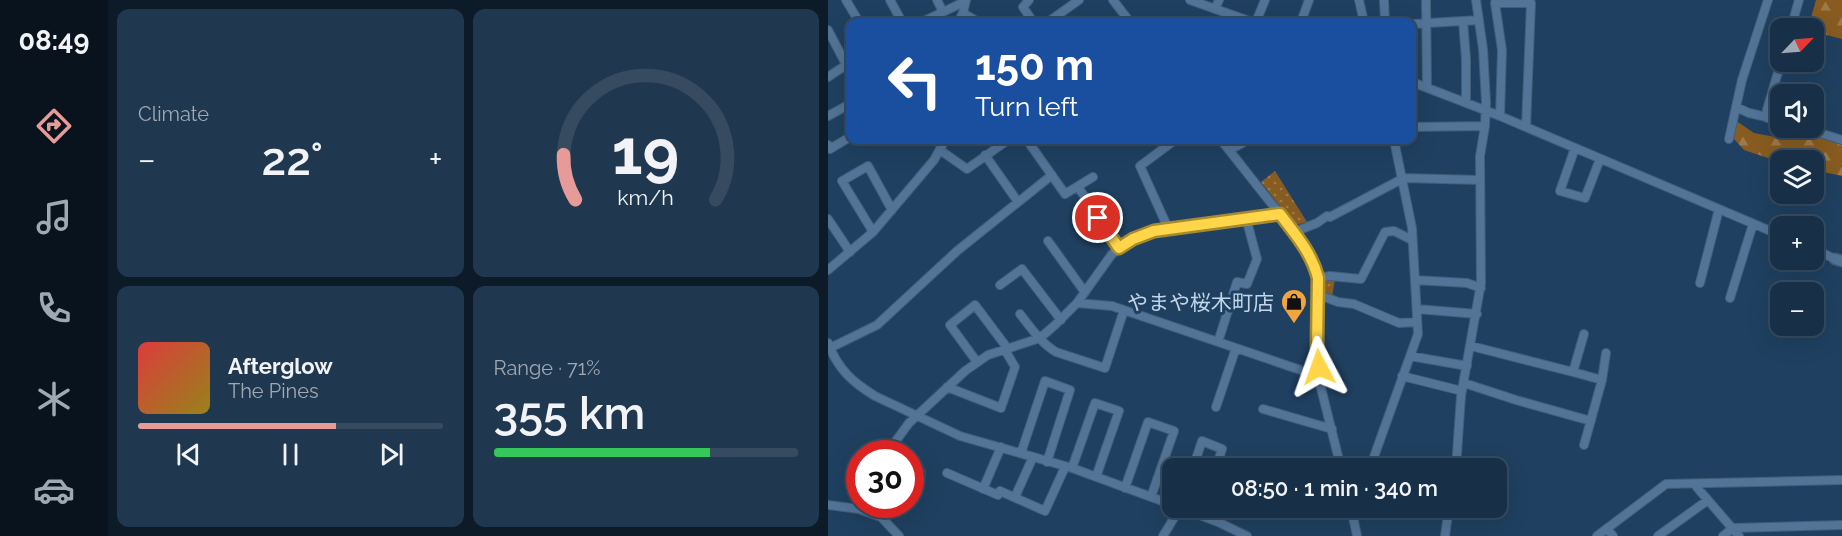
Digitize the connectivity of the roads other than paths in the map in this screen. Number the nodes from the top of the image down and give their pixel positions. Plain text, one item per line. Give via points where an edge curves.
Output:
1 (846, 0) edge
2 (890, 0) edge
3 (937, 0) edge
4 (1029, 0) edge
5 (1079, 0) edge
6 (1113, 0) edge
7 (1190, 0) edge
8 (1219, 0) edge
9 (1265, 0) edge
10 (1309, 0) edge
11 (1359, 0) edge
12 (1384, 0) edge
13 (1426, 0) edge
14 (1476, 0) edge
15 (1768, 0) edge
16 (1799, 0) edge
17 (965, 1) edge
18 (1215, 9) junction
19 (943, 12) junction
20 (963, 13) junction
21 (857, 18) edge
22 (900, 18) edge
23 (930, 18) edge
24 (960, 18) edge
25 (971, 18) edge
26 (1030, 18) edge
27 (1054, 18) edge
28 (1127, 18) edge
29 (1241, 18) edge
30 (1258, 18) edge
31 (1302, 18) edge
32 (1363, 18) edge
33 (1385, 18) edge
34 (1794, 18) edge
35 (1479, 20) junction
36 (1464, 21) junction
37 (1427, 23) junction
38 (1416, 24) edge
39 (828, 30) edge
40 (846, 61) edge
41 (846, 68) edge
42 (1778, 72) edge
43 (828, 77) edge
44 (1416, 83) edge
45 (1427, 88) junction
46 (1466, 103) junction
47 (846, 106) edge
48 (1736, 107) junction
49 (1486, 110) junction
50 (828, 116) edge
51 (1500, 116) junction
52 (1767, 118) junction
53 (1770, 118) edge
54 (1485, 126) junction
55 (1526, 127) junction
56 (1416, 128) edge
57 (1824, 134) edge
58 (846, 139) edge
59 (1729, 139) dead end
60 (1842, 140) edge
61 (943, 144) edge
62 (1002, 144) edge
63 (1030, 144) edge
64 (1170, 144) edge
65 (1225, 144) edge
66 (1241, 144) edge
67 (1395, 144) edge
68 (828, 145) edge
69 (1575, 148) junction
70 (940, 150) junction
71 (1230, 150) junction
72 (985, 155) junction
73 (1600, 159) junction
74 (1052, 175) junction
75 (1094, 177) dead end
76 (1402, 179) junction
77 (1480, 180) junction
78 (1078, 187) junction
79 (1018, 202) junction
80 (1719, 209) junction
81 (892, 210) junction
82 (1280, 214) junction
83 (1246, 218) junction
84 (828, 219) edge
85 (1753, 224) junction
86 (1168, 228) junction
87 (1770, 231) edge
88 (873, 232) junction
89 (1294, 232) junction
90 (1412, 240) junction
91 (1048, 241) dead end
92 (1119, 248) junction
93 (849, 252) junction
94 (1824, 253) edge
95 (1839, 260) edge
96 (832, 261) edge
97 (828, 270) edge
98 (1318, 278) junction
99 (1415, 280) junction
100 (1700, 283) dead end
101 (1000, 285) dead end
102 (1481, 288) junction
103 (1084, 291) junction
104 (1317, 294) junction
105 (1730, 298) dead end
106 (1077, 303) junction
107 (1417, 309) junction
108 (1124, 310) junction
109 (1020, 314) dead end
110 (1477, 314) junction
111 (1061, 320) junction
112 (1417, 322) junction
113 (1584, 334) dead end
114 (1040, 338) junction
115 (1218, 342) junction
116 (829, 346) edge
117 (1471, 346) junction
118 (1236, 348) junction
119 (1006, 349) junction
120 (1606, 352) dead end
121 (1410, 356) junction
122 (977, 362) junction
123 (1467, 366) junction
124 (1573, 372) junction
125 (1318, 376) junction
126 (1402, 376) junction
127 (1602, 380) junction
128 (947, 387) junction
129 (1463, 387) junction
130 (1216, 407) dead end
131 (1263, 409) dead end
132 (916, 415) junction
133 (1591, 421) junction
134 (1332, 429) junction
135 (897, 440) edge
136 (1584, 445) dead end
137 (1001, 447) junction
138 (1021, 453) junction
139 (1033, 457) junction
140 (1196, 458) edge
141 (1219, 458) edge
142 (1339, 458) edge
143 (1373, 458) edge
144 (1457, 458) edge
145 (1047, 462) junction
146 (1069, 467) junction
147 (947, 473) dead end
148 (1096, 477) junction
149 (1842, 480) edge
150 (1694, 483) junction
151 (1125, 488) junction
152 (983, 489) junction
153 (1015, 497) junction
154 (1151, 497) junction
155 (1708, 500) junction
156 (1162, 501) edge
157 (828, 505) edge
158 (846, 506) edge
159 (882, 518) edge
160 (1173, 518) edge
161 (1215, 518) edge
162 (1355, 518) edge
163 (1447, 518) edge
164 (1842, 525) edge
165 (1733, 528) junction
166 (1607, 529) junction
167 (899, 536) edge
168 (1163, 536) edge
169 (1247, 536) edge
170 (1358, 536) edge
171 (1445, 536) edge
172 (1596, 536) edge
173 (1612, 536) edge
174 (1658, 536) edge
175 (1722, 536) edge
176 (1739, 536) edge

1 - 21 street
2 - 22 street
3 - 19 street
4 - 26 street via 1023,7
5 - 27 street
6 - 28 street
7 - 18 street
8 - 18 street
9 - 30 street
10 - 31 street
11 - 32 street
12 - 33 street
13 - 37 street
14 - 35 street
15 - 48 street
16 - 34 street
17 - 19 street
17 - 20 street
18 - 29 street
19 - 23 street
20 - 24 street
20 - 25 street
35 - 36 street
35 - 49 street
36 - 37 street
36 - 46 street
37 - 38 street
37 - 45 street
39 - 40 street
41 - 43 street
42 - 52 street
44 - 45 street
45 - 46 street
46 - 49 street
47 - 50 street
48 - 52 street
48 - 59 street
49 - 51 street
49 - 54 street
51 - 55 street
51 - 55 street via 1502,50 1495,3 1531,3
52 - 53 street
54 - 56 street
54 - 77 street
55 - 69 street
57 - 60 street
58 - 68 street via 830,149
61 - 70 street
62 - 72 street
63 - 74 street
64 - 86 street via 1140,166
65 - 71 street
66 - 71 street
67 - 76 street
69 - 73 street
69 - 73 street via 1560,190 1584,198
70 - 72 street via 967,169
70 - 81 street
71 - 82 street
72 - 79 street
73 - 80 street
74 - 78 street via 1065,194
74 - 79 street
75 - 78 street
76 - 77 street
76 - 89 street
76 - 90 street
77 - 102 street
78 - 92 street
79 - 116 street via 957,251 877,325
80 - 85 street
80 - 100 street
81 - 88 street
81 - 88 street via 868,166 842,181
82 - 83 street
82 - 89 street
83 - 86 street
83 - 115 street via 1257,259 1247,284 1237,282
84 - 93 street
85 - 87 street
85 - 105 street
86 - 92 street via 1148,232
88 - 93 street
89 - 98 street via 1310,256
90 - 98 street via 1395,231 1385,232 1361,279
90 - 99 street
91 - 103 street
92 - 103 street
93 - 96 street
94 - 95 street
96 - 97 street
98 - 104 street
99 - 102 street via 1467,283
99 - 107 street
101 - 111 street via 1022,269
102 - 110 street
103 - 106 street
104 - 112 street via 1400,323
104 - 125 street
106 - 108 street
106 - 111 street
107 - 110 street
107 - 112 street
108 - 114 street via 1105,368 1056,352
108 - 115 street
109 - 114 street
110 - 117 street
111 - 114 street
112 - 121 street via 1418,334
113 - 124 street
114 - 119 street
115 - 118 street
116 - 132 street via 840,368 862,388
117 - 123 street
117 - 124 street
118 - 125 street
118 - 130 street
119 - 122 street
119 - 122 street via 975,305 950,325
119 - 128 street via 1015,367 1001,408
120 - 127 street
121 - 123 street
121 - 126 street
122 - 128 street
123 - 129 street
124 - 127 street
125 - 134 street
126 - 129 street
126 - 143 street
127 - 133 street
128 - 132 street
129 - 133 street
129 - 144 street
131 - 134 street
132 - 135 street
132 - 137 street via 960,436
133 - 136 street
134 - 142 street
137 - 138 street
137 - 152 street
138 - 139 street
138 - 145 street via 1045,381 1070,390
139 - 145 street
139 - 153 street
140 - 141 street via 1202,441 1222,449
145 - 146 street
146 - 148 street
146 - 148 street via 1095,403 1119,411
146 - 153 street via 1045,511
147 - 152 street
148 - 151 street
149 - 150 street
150 - 155 street
150 - 166 street via 1666,484
151 - 154 street
151 - 154 street via 1148,422 1174,431
152 - 153 street
154 - 156 street
155 - 165 street
155 - 174 street
157 - 158 street
159 - 167 street
160 - 168 street
161 - 169 street
162 - 170 street
163 - 171 street
164 - 165 street
165 - 175 street
165 - 176 street
166 - 172 street
166 - 173 street

